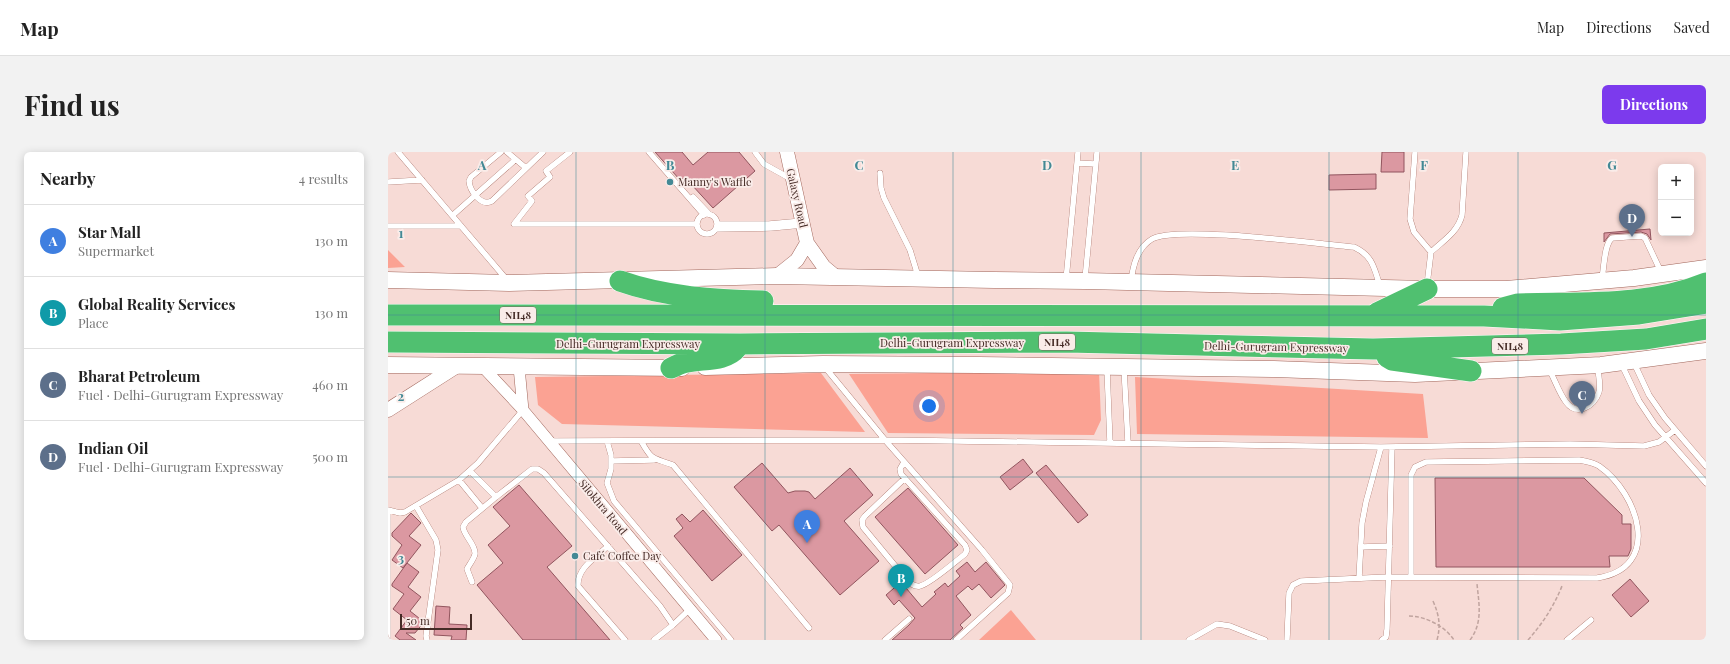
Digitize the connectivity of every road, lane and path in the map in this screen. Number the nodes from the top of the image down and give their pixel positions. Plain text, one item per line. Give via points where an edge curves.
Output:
1 (398, 152) edge
2 (501, 152) edge
3 (507, 152) edge
4 (543, 152) edge
5 (570, 152) edge
6 (649, 152) edge
7 (755, 152) edge
8 (787, 152) edge
9 (1078, 152) edge
10 (1097, 152) edge
11 (1415, 152) edge
12 (1466, 152) edge
13 (515, 160) junction
14 (1077, 163) junction
15 (1095, 164) junction
16 (526, 168) junction
17 (880, 172) dead end
18 (677, 178) dead end
19 (422, 180) junction
20 (793, 180) junction
21 (388, 182) edge
22 (476, 196) junction
23 (706, 215) junction
24 (453, 216) junction
25 (803, 223) junction
26 (696, 224) junction
27 (388, 226) edge
28 (461, 226) junction
29 (716, 226) junction
30 (807, 243) junction
31 (1431, 252) junction
32 (1706, 268) edge
33 (1662, 274) junction
34 (777, 276) junction
35 (836, 277) junction
36 (918, 279) junction
37 (388, 280) edge
38 (620, 281) junction
39 (1066, 281) junction
40 (1085, 281) junction
41 (1602, 281) junction
42 (1130, 282) junction
43 (509, 283) junction
44 (1706, 283) edge
45 (1381, 288) junction
46 (1427, 290) junction
47 (1706, 303) edge
48 (388, 314) edge
49 (850, 315) junction
50 (1371, 316) junction
51 (1484, 316) junction
52 (1706, 329) edge
53 (388, 342) edge
54 (740, 344) junction
55 (1374, 349) junction
56 (1706, 351) edge
57 (1627, 361) junction
58 (823, 364) junction
59 (388, 365) edge
60 (1598, 365) junction
61 (457, 366) junction
62 (482, 366) junction
63 (519, 367) junction
64 (1548, 367) junction
65 (671, 368) junction
66 (1106, 368) junction
67 (1124, 368) junction
68 (1471, 370) junction
69 (388, 410) edge
70 (523, 410) junction
71 (1674, 430) junction
72 (1666, 437) junction
73 (884, 440) junction
74 (548, 441) junction
75 (608, 441) junction
76 (641, 441) junction
77 (1110, 442) junction
78 (1128, 443) junction
79 (1392, 447) junction
80 (1381, 448) junction
81 (654, 460) junction
82 (611, 462) junction
83 (904, 462) junction
84 (1706, 466) edge
85 (470, 471) junction
86 (905, 478) junction
87 (459, 480) junction
88 (1706, 483) edge
89 (496, 497) junction
90 (416, 506) junction
91 (482, 508) junction
92 (388, 510) edge
93 (608, 546) junction
94 (1390, 546) junction
95 (1361, 547) junction
96 (1388, 577) junction
97 (1411, 577) junction
98 (1477, 577) junction
99 (1359, 578) junction
100 (1565, 578) junction
101 (472, 582) dead end
102 (1433, 601) dead end
103 (690, 609) junction
104 (1409, 616) dead end
105 (909, 619) dead end
106 (1591, 620) dead end
107 (673, 625) junction
108 (1440, 627) junction
109 (809, 628) dead end
110 (388, 640) edge
111 (427, 640) edge
112 (625, 640) edge
113 (654, 640) edge
114 (716, 640) edge
115 (730, 640) edge
116 (885, 640) edge
117 (956, 640) edge
118 (1189, 640) edge
119 (1265, 640) edge
120 (1288, 640) edge
121 (1382, 640) edge
122 (1437, 640) edge
123 (1454, 640) edge
124 (1470, 640) edge
125 (1528, 640) edge
126 (1567, 640) edge

1 - 19 lane
2 - 22 lane via 471,177 470,187
3 - 13 lane
4 - 16 lane
5 - 26 lane via 546,171 550,177 528,196 532,201 514,224
6 - 23 lane
7 - 20 lane via 764,164
8 - 20 street, Galaxy Road
9 - 14 lane
10 - 15 lane
11 - 31 lane via 1410,219 1414,232
12 - 31 lane via 1460,224
13 - 16 lane
13 - 22 lane
14 - 15 lane
14 - 39 lane
15 - 40 lane
16 - 22 lane via 492,201 484,202
17 - 36 lane via 884,198 910,250
18 - 23 lane
19 - 21 lane
19 - 24 lane
20 - 25 street, Galaxy Road
22 - 24 lane
23 - 26 lane via 699,218
23 - 29 lane via 715,218
24 - 28 lane
25 - 29 lane via 771,228
25 - 30 street, Galaxy Road
26 - 29 lane via 698,231 704,234 711,234
27 - 28 lane
28 - 43 lane
30 - 34 street, Galaxy Road via 797,260
30 - 35 street, Galaxy Road via 824,267
31 - 46 lane
32 - 33 main road
33 - 41 main road
33 - 41 lane via 1645,238 1612,238 1606,249
34 - 35 main road
34 - 38 main road
35 - 36 main road
36 - 39 main road
37 - 43 main road
38 - 43 main road
38 - 49 highway via 663,293 746,301 817,303
39 - 40 main road
40 - 42 main road
41 - 46 main road via 1506,289
42 - 45 main road
42 - 45 lane via 1133,266 1144,245 1153,238 1165,235 1188,234 1354,247 1365,252 1373,265
44 - 51 highway via 1676,293 1636,299 1512,305
45 - 46 main road
46 - 50 highway
47 - 51 highway, NH48 via 1643,314 1560,320
48 - 49 highway, NH48
49 - 50 highway, NH48
50 - 51 highway, NH48
52 - 55 highway, Delhi-Gurugram Expressway / NH48 via 1646,339
53 - 54 highway, Delhi-Gurugram Expressway / NH48
54 - 55 highway, Delhi-Gurugram Expressway / NH48 via 1067,342
54 - 65 highway via 735,351 721,357 680,363
55 - 68 highway via 1392,360
56 - 57 main road
57 - 60 main road
57 - 71 lane
57 - 72 lane via 1639,401
58 - 65 main road
58 - 66 main road
58 - 73 lane
59 - 61 main road
60 - 64 main road
60 - 64 lane via 1599,391 1593,402 1581,410 1576,410 1567,403
61 - 62 main road
61 - 69 street
62 - 63 main road
62 - 70 street, Silokhra Road
63 - 65 main road
63 - 70 street
64 - 68 main road
66 - 67 main road
66 - 77 lane
67 - 68 main road via 1274,369 1415,374
67 - 78 lane
70 - 74 street, Silokhra Road
70 - 85 lane
71 - 72 lane
71 - 84 lane
72 - 79 lane via 1644,446 1570,444
72 - 88 lane
73 - 76 lane
73 - 77 lane
73 - 83 lane
74 - 75 lane
74 - 103 street, Silokhra Road
75 - 76 lane
75 - 82 lane
76 - 81 lane
77 - 78 lane
78 - 80 lane
79 - 80 lane
79 - 94 lane
80 - 95 lane via 1366,502
81 - 82 lane
81 - 109 lane via 672,465
82 - 115 lane via 607,483 614,501
83 - 86 lane via 900,469
83 - 117 lane via 1010,585 1008,593
85 - 87 lane
85 - 89 lane
86 - 86 lane via 967,550 920,586 913,585 906,579 863,527 862,520
87 - 90 lane
87 - 91 lane
89 - 91 lane
89 - 93 lane via 532,469 538,469
90 - 92 lane via 400,513
90 - 111 lane via 436,540 438,550
91 - 101 lane via 463,527 475,553 467,569
92 - 110 lane
93 - 107 lane via 660,606
93 - 112 lane via 582,570 578,586
94 - 95 lane
94 - 96 lane
95 - 99 lane
96 - 97 lane
96 - 99 lane
96 - 121 lane via 1388,629 1386,637
97 - 98 lane
97 - 100 lane via 1411,475 1415,467 1426,462 1579,460 1598,466 1613,479 1630,501 1639,531 1636,549 1620,571 1597,578
98 - 100 lane
98 - 124 path via 1480,619
99 - 120 lane via 1301,581 1293,585 1289,592
100 - 125 path via 1542,624
102 - 108 path
103 - 107 lane
103 - 114 street, Silokhra Road
104 - 108 path via 1420,616
105 - 116 lane
106 - 126 lane
107 - 113 lane
108 - 122 path
108 - 123 path
118 - 119 lane via 1217,624 1230,626

